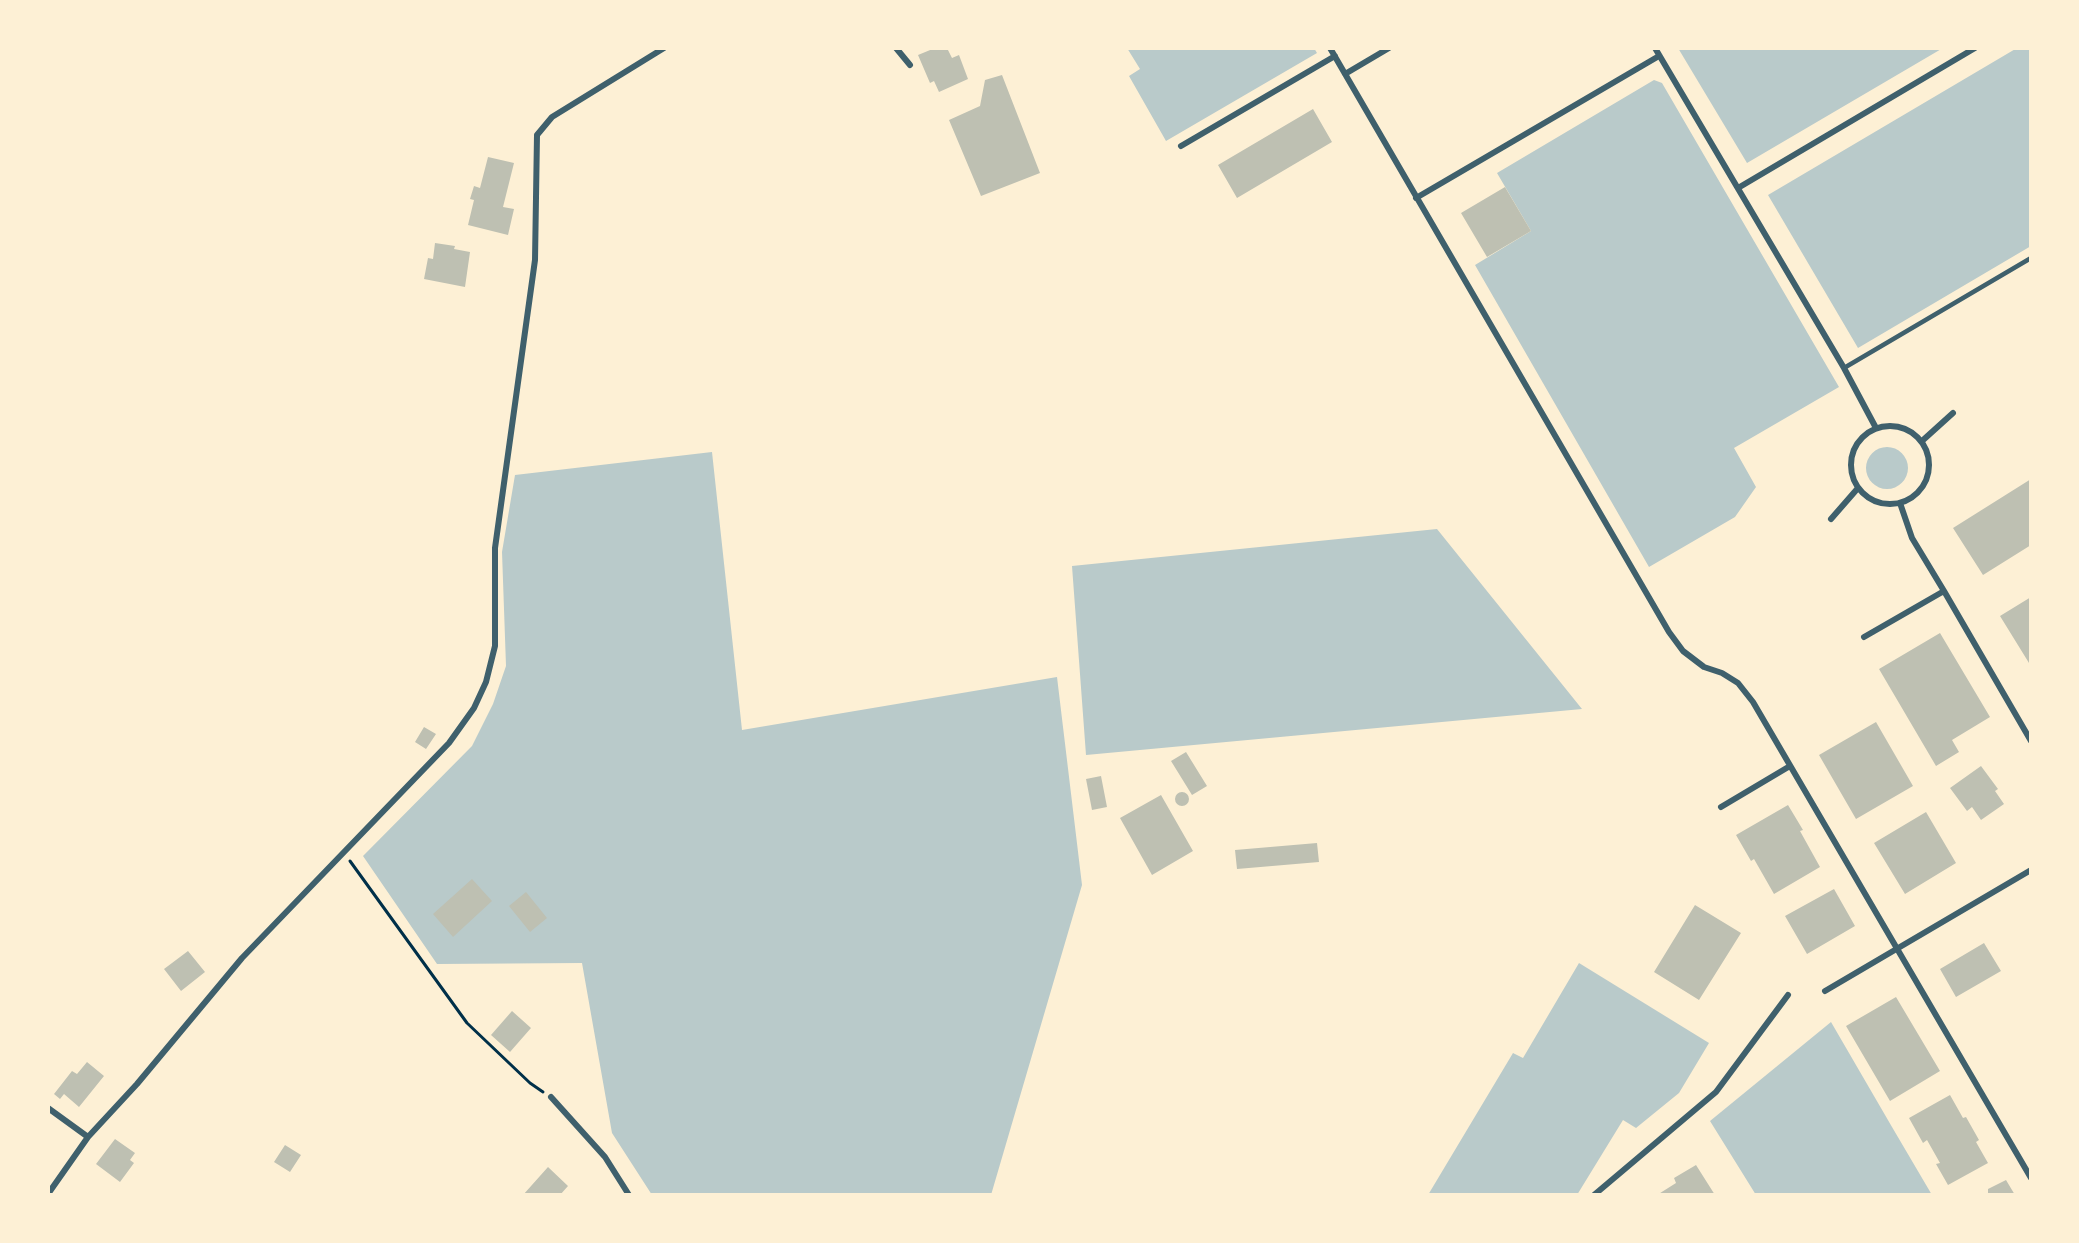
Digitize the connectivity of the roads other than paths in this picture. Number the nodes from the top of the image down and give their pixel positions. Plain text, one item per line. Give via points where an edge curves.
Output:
1 (664, 48) edge
2 (896, 48) edge
3 (1330, 48) edge
4 (1389, 48) edge
5 (1654, 48) edge
6 (1975, 48) edge
7 (1335, 56) junction
8 (1659, 56) junction
9 (910, 65) dead end
10 (1345, 74) junction
11 (1181, 146) dead end
12 (1738, 188) junction
13 (1416, 198) junction
14 (2031, 258) edge
15 (1844, 368) junction
16 (1953, 413) dead end
17 (1876, 428) junction
18 (1922, 441) junction
19 (1858, 488) junction
20 (1900, 503) junction
21 (1831, 519) dead end
22 (1944, 591) junction
23 (1864, 638) dead end
24 (2031, 741) edge
25 (1790, 766) junction
26 (1721, 807) dead end
27 (2031, 870) edge
28 (1897, 948) junction
29 (1825, 991) dead end
30 (1788, 995) dead end
31 (550, 1097) road end
32 (48, 1108) edge
33 (88, 1137) junction
34 (2031, 1178) edge
35 (48, 1194) edge
36 (629, 1195) edge
37 (1594, 1195) edge

1 - 33 street via 552,117 537,135 535,260 495,548 495,646 486,682 474,708 449,743 242,958
2 - 9 street
3 - 7 street
4 - 10 street
5 - 8 street
6 - 12 street
7 - 10 street
7 - 11 street
8 - 12 street
8 - 13 street
10 - 13 street
12 - 15 street
13 - 25 street via 1669,632 1690,657 1738,683
14 - 15 lane
15 - 17 street
16 - 18 street
17 - 18 street via 1893,425 1909,430
17 - 19 street via 1855,447 1852,475
18 - 20 street via 1929,455 1930,470 1914,496
19 - 20 street via 1877,502
19 - 21 street
20 - 22 street via 1912,538
22 - 23 street
22 - 24 street
25 - 26 street
25 - 28 street
27 - 28 street
28 - 29 street
28 - 34 street
30 - 37 street via 1716,1092
31 - 36 street via 605,1156
32 - 33 street
33 - 35 street

